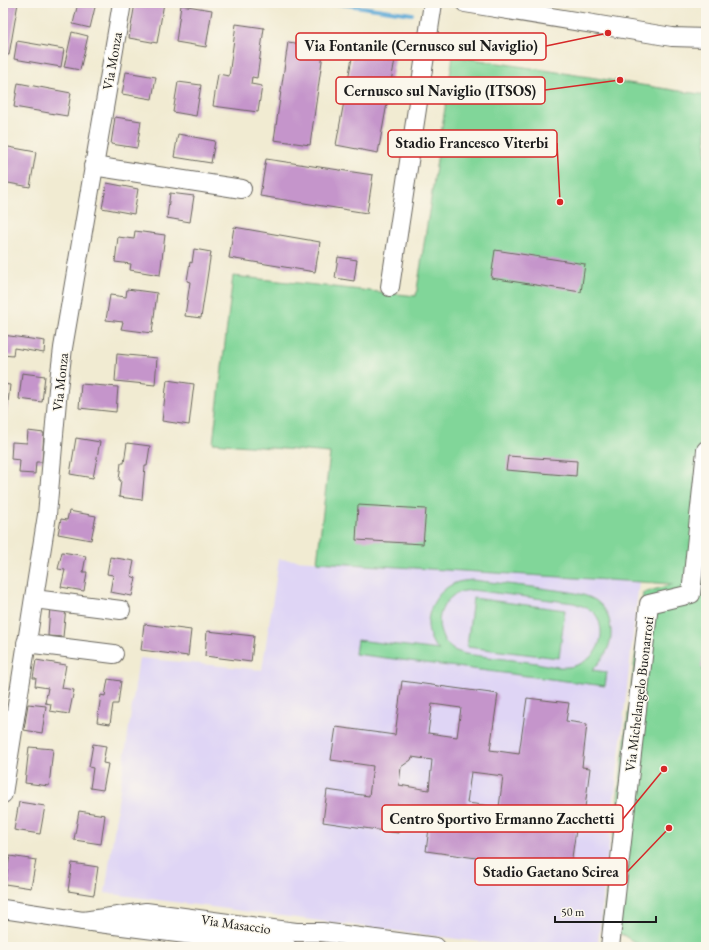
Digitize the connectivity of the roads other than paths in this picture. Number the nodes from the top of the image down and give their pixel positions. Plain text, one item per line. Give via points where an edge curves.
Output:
1 (122, 3) edge
2 (433, 3) edge
3 (465, 3) edge
4 (672, 37) junction
5 (706, 38) edge
6 (706, 50) edge
7 (94, 166) junction
8 (242, 189) dead end
9 (390, 287) dead end
10 (706, 450) edge
11 (34, 599) junction
12 (121, 610) dead end
13 (26, 643) junction
14 (114, 654) dead end
15 (3, 794) edge
16 (3, 909) edge
17 (83, 921) junction
18 (286, 947) edge
19 (436, 947) edge
20 (610, 947) edge
21 (615, 947) edge
22 (624, 947) edge

1 - 7 street, Via Monza
2 - 9 street
3 - 4 street
4 - 5 street
4 - 6 street
7 - 8 street
7 - 11 street, Via Monza via 61,363 50,498
10 - 20 street, Via Michelangelo Buonarroti via 691,594 649,604
11 - 12 street
11 - 13 street, Via Monza
13 - 14 street
13 - 15 street, Via Monza
16 - 17 street, Via Masaccio
17 - 18 street, Via Masaccio
17 - 19 street, Via Masaccio via 146,912
21 - 22 street

